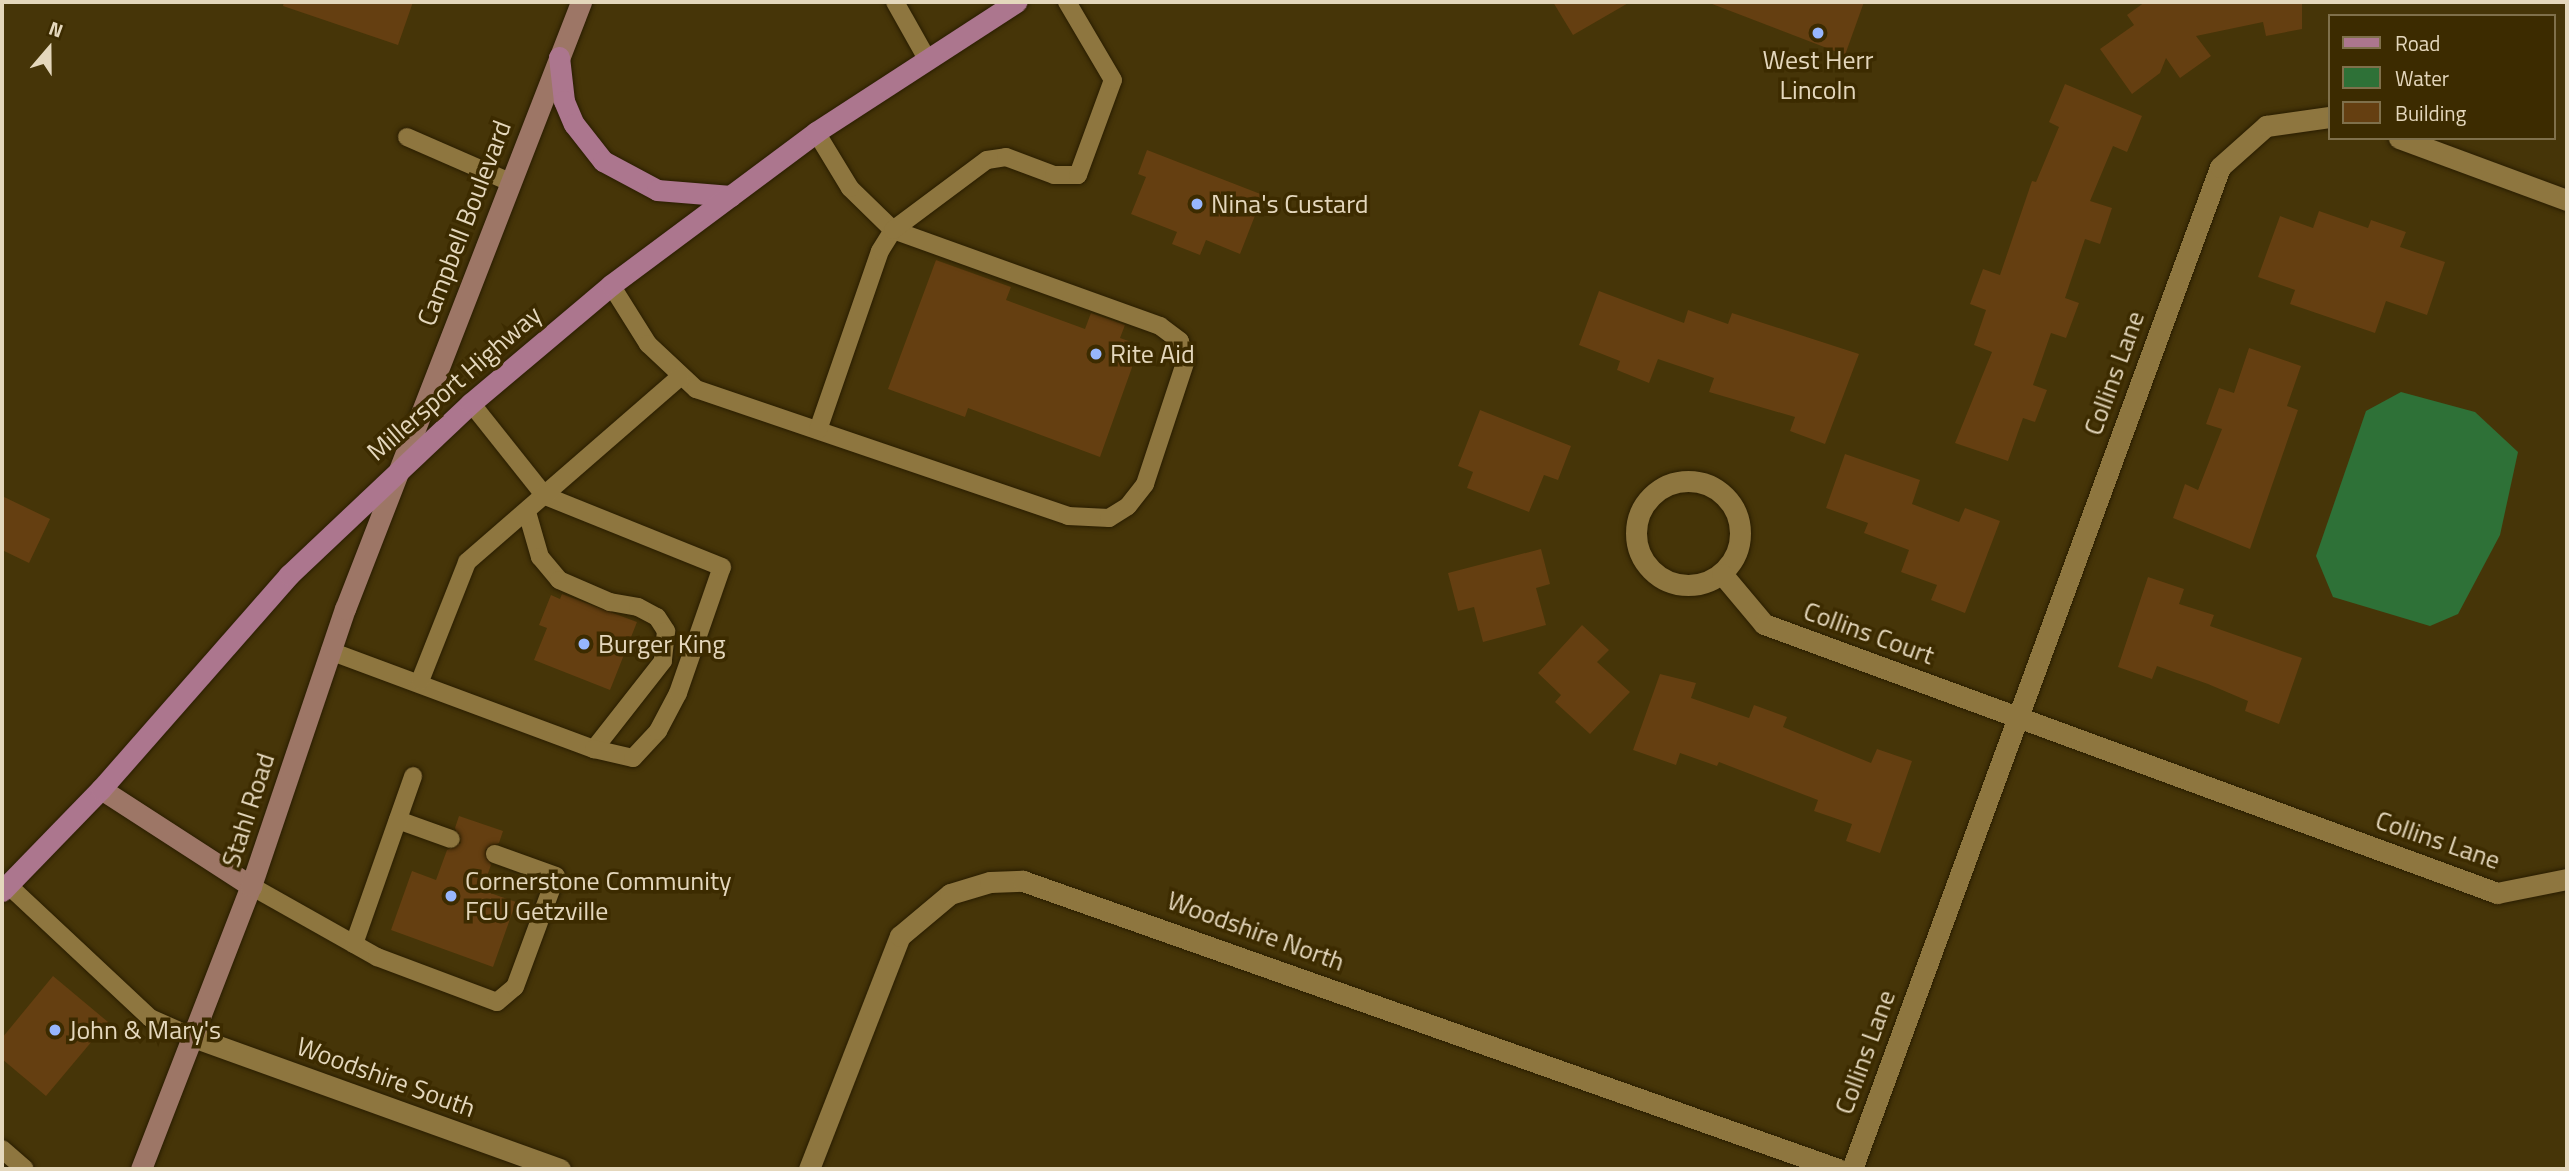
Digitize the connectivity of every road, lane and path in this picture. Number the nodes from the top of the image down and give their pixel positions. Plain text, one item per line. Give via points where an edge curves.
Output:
1 (580, 2) edge
2 (895, 2) edge
3 (1016, 2) edge
4 (1067, 2) edge
5 (559, 57) junction
6 (926, 57) junction
7 (2328, 117) edge
8 (816, 132) junction
9 (407, 137) dead end
10 (2404, 140) edge
11 (510, 182) junction
12 (731, 196) junction
13 (2567, 200) edge
14 (893, 230) junction
15 (611, 285) junction
16 (680, 377) junction
17 (471, 403) junction
18 (818, 430) junction
19 (400, 465) junction
20 (545, 496) junction
21 (527, 512) junction
22 (1722, 573) junction
23 (330, 651) junction
24 (420, 681) junction
25 (2017, 717) junction
26 (594, 749) junction
27 (414, 776) dead end
28 (101, 789) junction
29 (398, 820) junction
30 (451, 839) dead end
31 (495, 855) dead end
32 (2567, 879) edge
33 (251, 887) junction
34 (5, 888) edge
35 (354, 944) junction
36 (193, 1037) junction
37 (2, 1149) edge
38 (25, 1169) edge
39 (141, 1169) edge
40 (560, 1169) edge
41 (809, 1169) edge
42 (1838, 1169) edge
43 (1852, 1169) edge

1 - 5 street, Campbell Boulevard
2 - 6 lane
3 - 6 main road, Millersport Highway
4 - 14 lane via 1113,80 1078,175 1054,174 1006,157 987,160
5 - 11 street, Campbell Boulevard
5 - 12 main road via 564,101 574,124 603,161 657,190
6 - 8 main road, Millersport Highway
7 - 25 street, Collins Lane via 2266,126 2220,167
8 - 12 main road, Millersport Highway
8 - 14 lane via 850,188
9 - 11 lane
10 - 13 street
11 - 19 street, Campbell Boulevard
12 - 15 main road, Millersport Highway
14 - 18 lane via 880,250
14 - 18 lane via 1160,326 1180,341 1186,360 1145,484 1128,506 1109,517 1068,516
15 - 16 lane via 648,344
15 - 17 main road, Millersport Highway
16 - 18 lane via 695,389
16 - 20 lane
17 - 19 main road, Millersport Highway
17 - 20 lane
19 - 23 street, Stahl Road
19 - 28 main road, Millersport Highway via 289,575
20 - 21 lane
20 - 26 lane via 722,567 678,693 658,731 634,758
21 - 24 lane via 467,562
21 - 26 lane via 540,557 559,580 610,602 638,607 657,617 667,631 663,661
22 - 22 street via 1689,585 1671,583 1649,567 1636,543 1636,525 1651,494 1682,480 1699,481 1728,498 1741,528 1733,561
22 - 25 street, Collins Court via 1764,624
23 - 24 lane
23 - 33 street, Stahl Road
24 - 26 lane
25 - 32 street, Collins Lane via 2497,893
25 - 43 street, Collins Lane
27 - 29 lane
28 - 33 street
28 - 34 main road, Millersport Highway
29 - 30 lane
29 - 35 lane
31 - 35 lane via 556,876 515,987 497,1002
33 - 35 lane
33 - 36 street, Stahl Road
34 - 36 lane via 150,1018
36 - 39 street, Stahl Road
36 - 40 street, Woodshire South
37 - 38 lane
41 - 42 street, Woodshire North via 900,936 950,894 990,882 1023,881

